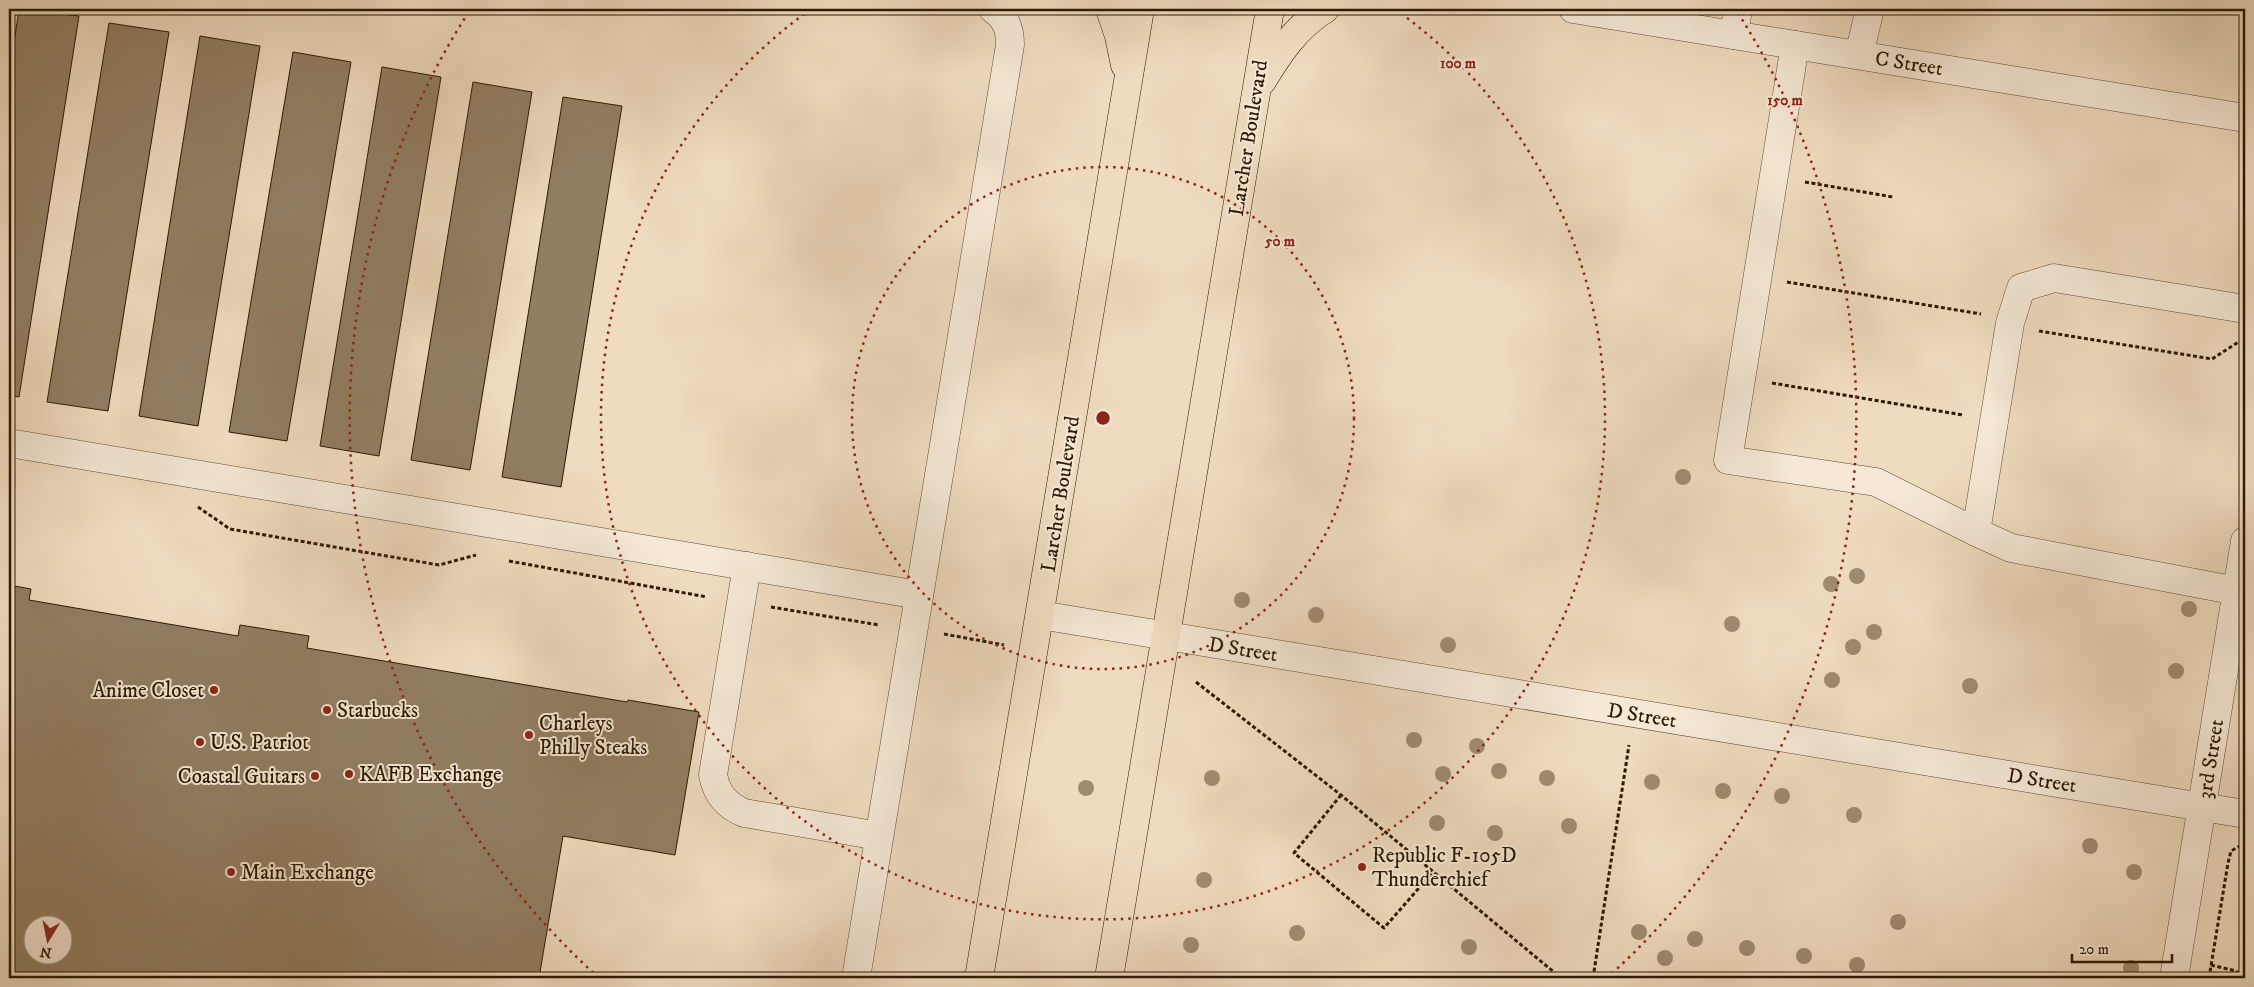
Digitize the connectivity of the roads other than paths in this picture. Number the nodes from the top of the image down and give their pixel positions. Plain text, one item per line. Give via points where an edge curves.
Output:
1 (993, 9) edge
2 (1110, 9) edge
3 (1140, 9) edge
4 (1270, 9) edge
5 (1324, 9) edge
6 (1573, 9) edge
7 (1870, 9) edge
8 (1736, 22) edge
9 (1796, 45) junction
10 (1859, 55) junction
11 (1128, 80) junction
12 (1255, 94) junction
13 (2245, 118) edge
14 (2245, 309) edge
15 (9, 442) edge
16 (1976, 532) junction
17 (2245, 540) edge
18 (747, 566) junction
19 (2237, 591) junction
20 (919, 595) junction
21 (1040, 615) junction
22 (1165, 637) junction
23 (2202, 807) junction
24 (2245, 814) edge
25 (879, 836) junction
26 (856, 978) edge
27 (979, 978) edge
28 (1109, 978) edge
29 (2174, 978) edge

1 - 20 street via 1007,23 1010,45
2 - 11 main road
3 - 11 main road, Larcher Boulevard
4 - 12 main road, Larcher Boulevard
5 - 12 main road via 1296,32 1278,54
6 - 8 street, C Street
7 - 10 street
8 - 9 street, C Street
9 - 10 street, C Street
9 - 16 street via 1728,460 1876,482
10 - 13 street, C Street
11 - 21 main road, Larcher Boulevard
12 - 22 main road, Larcher Boulevard
14 - 16 street via 2054,278 2021,288 2010,323
15 - 18 street
16 - 19 street via 2010,548
17 - 19 street, 3rd Street
18 - 20 street
18 - 25 street via 713,775 716,789 732,807 744,813
19 - 23 street, 3rd Street
20 - 25 street
21 - 22 street, D Street
21 - 27 main road, Larcher Boulevard
22 - 23 street, D Street
22 - 28 main road, Larcher Boulevard
23 - 24 street, D Street
23 - 29 street, 3rd Street
25 - 26 street

